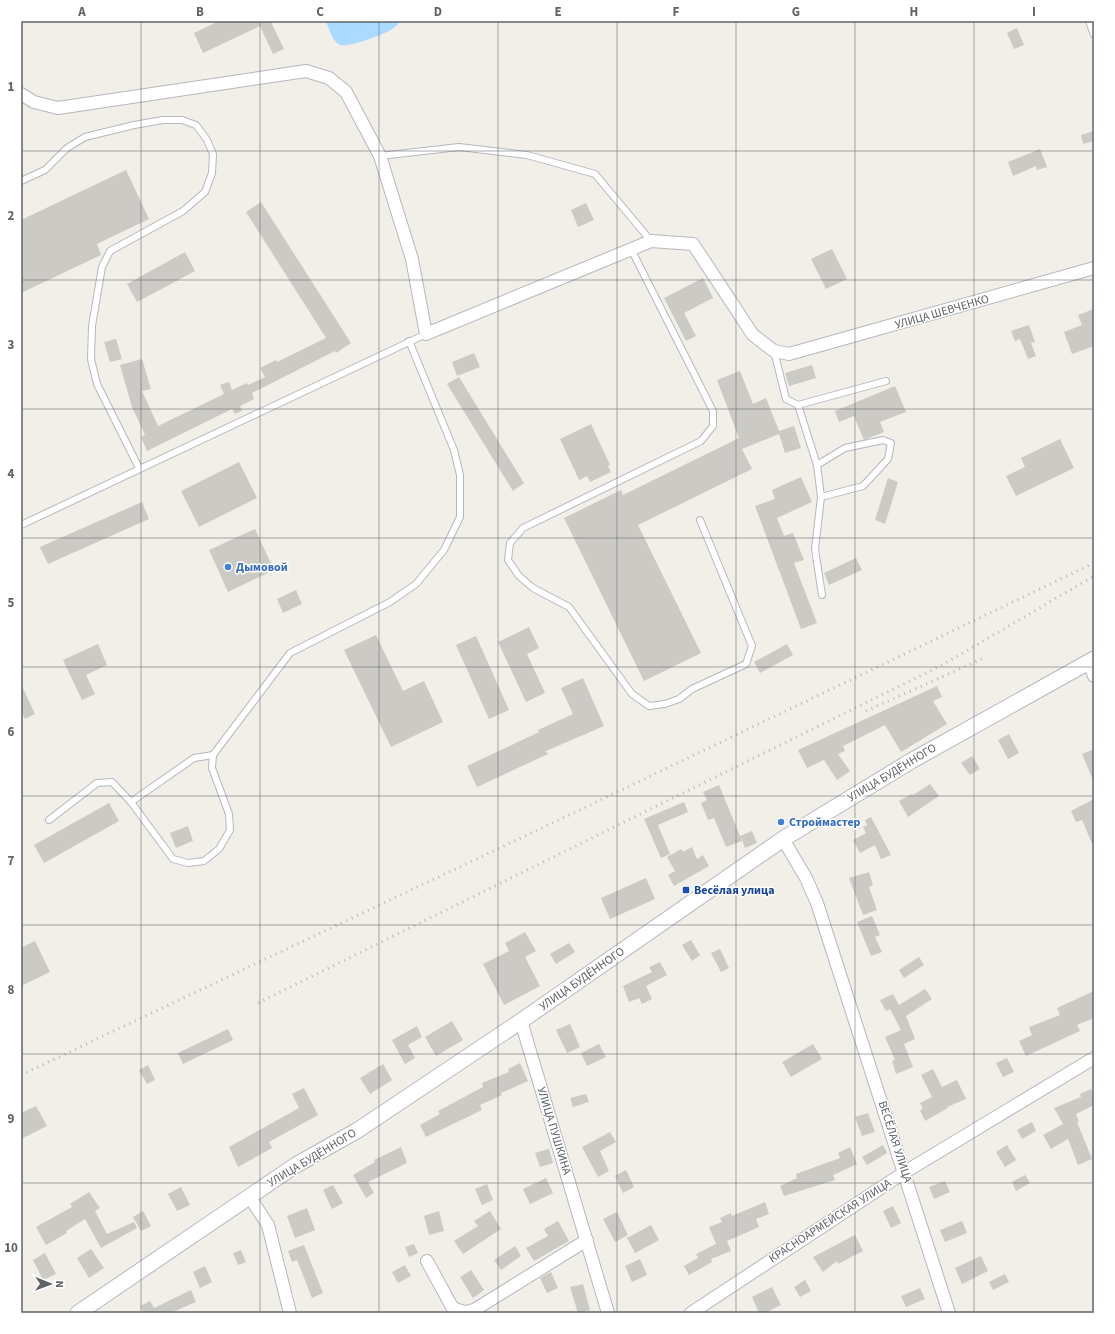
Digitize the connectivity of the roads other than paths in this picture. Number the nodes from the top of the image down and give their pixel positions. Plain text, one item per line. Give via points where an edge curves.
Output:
1 (1089, 21) edge
2 (1094, 35) edge
3 (21, 94) edge
4 (380, 156) junction
5 (21, 181) edge
6 (651, 242) junction
7 (631, 249) junction
8 (1094, 268) edge
9 (426, 334) junction
10 (409, 341) junction
11 (774, 351) junction
12 (886, 381) dead end
13 (798, 406) junction
14 (817, 465) junction
15 (139, 468) junction
16 (821, 497) junction
17 (700, 520) dead end
18 (21, 524) edge
19 (822, 595) dead end
20 (1092, 660) edge
21 (1094, 676) edge
22 (213, 754) junction
23 (131, 802) junction
24 (49, 820) dead end
25 (783, 839) junction
26 (521, 1021) junction
27 (1094, 1058) edge
28 (905, 1172) junction
29 (249, 1196) junction
30 (586, 1240) junction
31 (427, 1261) dead end
32 (78, 1313) edge
33 (290, 1313) edge
34 (608, 1313) edge
35 (691, 1313) edge
36 (949, 1313) edge

1 - 2 lane
3 - 4 street via 34,102 58,108 306,71 329,78 346,92
4 - 6 lane via 459,147 527,155 595,174
4 - 9 street via 412,259
5 - 15 lane via 45,170 66,148 85,137 163,120 182,120 196,125 213,154 212,173 205,192 183,211 110,251 102,267 92,326 91,358 97,384
6 - 7 street
6 - 11 street via 693,244 753,334
7 - 9 street
7 - 17 lane via 713,411 713,426 701,441 523,528 510,543 508,560 519,576 533,588 570,607 632,694 649,706 665,704 746,664 752,646
8 - 11 street, УЛИЦА ШЕВЧЕНКО via 789,354
9 - 10 lane
10 - 15 lane
10 - 22 lane via 454,450 460,475 460,517 444,550 416,584 390,602 290,653
11 - 13 lane via 786,399
12 - 13 lane
13 - 14 lane
14 - 16 lane
14 - 16 lane via 844,448 883,440 891,443 888,459 863,486
15 - 18 lane
16 - 19 lane via 815,549
20 - 21 street
20 - 25 street, УЛИЦА БУДЁННОГО via 911,761
22 - 23 lane via 194,758
22 - 23 lane via 212,768 229,814 230,830 219,849 204,861 188,863 173,859
23 - 24 lane via 112,782 97,783
25 - 26 street, УЛИЦА БУДЁННОГО
25 - 28 street, ВЕСЁЛАЯ УЛИЦА via 806,878 817,903
26 - 29 street, УЛИЦА БУДЁННОГО via 358,1130 296,1165
26 - 30 street, УЛИЦА ПУШКИНА
27 - 28 street, КРАСНОАРМЕЙСКАЯ УЛИЦА
28 - 35 street, КРАСНОАРМЕЙСКАЯ УЛИЦА
28 - 36 street, ВЕСЁЛАЯ УЛИЦА
29 - 32 street, УЛИЦА БУДЁННОГО
29 - 33 street via 268,1225
30 - 31 street via 466,1313 452,1307
30 - 34 street, УЛИЦА ПУШКИНА

